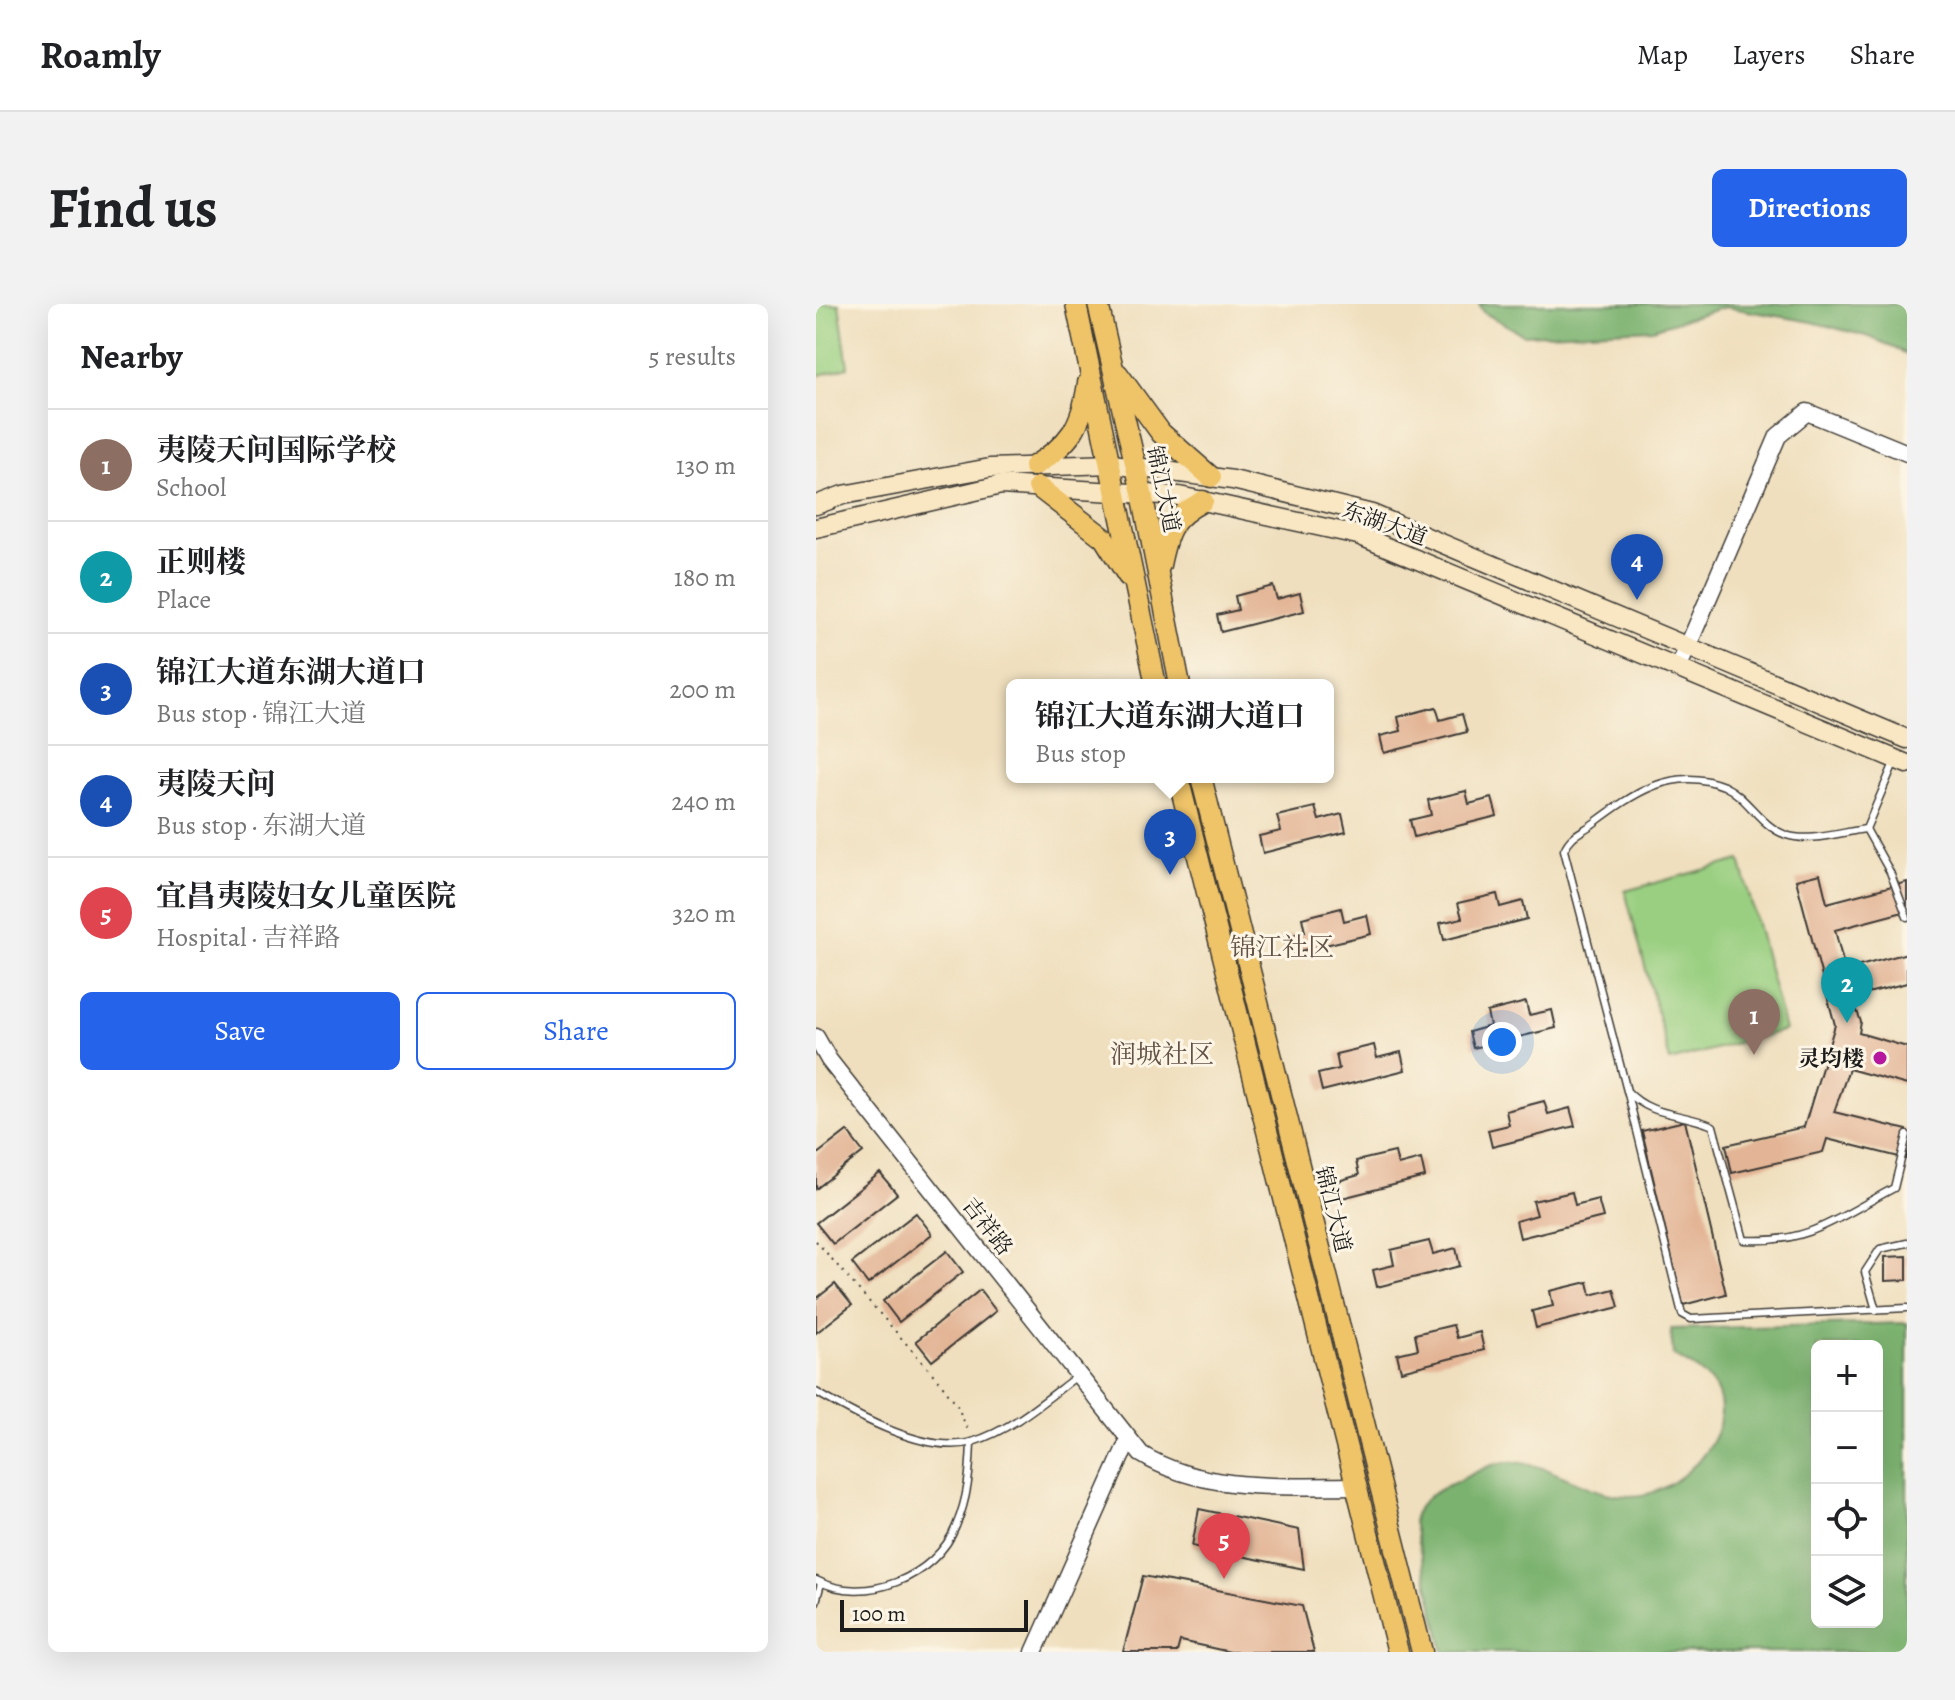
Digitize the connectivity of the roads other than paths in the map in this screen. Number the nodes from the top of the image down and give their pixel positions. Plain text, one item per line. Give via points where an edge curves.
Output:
1 (1076, 304) edge
2 (1098, 304) edge
3 (1112, 366) junction
4 (1090, 368) junction
5 (1907, 453) edge
6 (1112, 464) junction
7 (1034, 466) junction
8 (1135, 467) junction
9 (1211, 477) junction
10 (1038, 487) junction
11 (1115, 492) junction
12 (1142, 493) junction
13 (1203, 501) junction
14 (816, 505) edge
15 (816, 528) edge
16 (1157, 576) junction
17 (1135, 586) junction
18 (1687, 646) junction
19 (1678, 669) junction
20 (1155, 679) edge
21 (1179, 679) edge
22 (1907, 739) edge
23 (1901, 762) edge
24 (1179, 783) edge
25 (1203, 783) edge
26 (1866, 829) junction
27 (1907, 917) edge
28 (816, 1037) edge
29 (1627, 1091) junction
30 (1907, 1135) edge
31 (1907, 1243) edge
32 (1907, 1308) edge
33 (1876, 1310) junction
34 (1077, 1376) junction
35 (816, 1392) edge
36 (1128, 1441) junction
37 (971, 1442) junction
38 (1357, 1486) junction
39 (818, 1582) edge
40 (816, 1602) edge
41 (1034, 1652) edge
42 (1398, 1652) edge
43 (1422, 1652) edge

1 - 4 main road, 锦江大道
2 - 3 main road, 锦江大道
3 - 8 main road, 锦江大道
3 - 9 main road via 1161,433
4 - 6 main road, 锦江大道
4 - 7 main road via 1084,415 1061,450
5 - 18 street via 1807,412 1778,436
6 - 7 main road, 东湖大道
6 - 8 main road, 东湖大道
6 - 11 main road, 锦江大道
7 - 14 main road, 东湖大道 via 990,468 843,495
8 - 9 main road, 东湖大道
8 - 12 main road, 锦江大道
9 - 18 main road, 东湖大道 via 1372,514
10 - 11 main road, 东湖大道
10 - 15 main road, 东湖大道 via 1001,485
10 - 17 main road via 1104,538
11 - 12 main road, 东湖大道
11 - 17 main road, 锦江大道
12 - 13 main road, 东湖大道
12 - 16 main road, 锦江大道
13 - 16 main road via 1180,513 1166,535
13 - 19 main road, 东湖大道 via 1358,535
16 - 21 main road, 锦江大道
17 - 20 main road, 锦江大道
18 - 19 street
18 - 22 main road, 东湖大道
19 - 23 main road, 东湖大道
23 - 26 lane
24 - 38 main road
25 - 43 main road, 锦江大道
26 - 27 lane
26 - 29 lane via 1802,839 1769,827 1727,787 1679,779 1631,795 1570,836 1564,850
28 - 34 street, 吉祥路
29 - 30 lane via 1650,1110 1713,1126 1744,1240 1778,1242 1817,1231 1894,1188
29 - 33 lane via 1682,1314 1691,1319
31 - 33 lane via 1880,1249 1865,1272
32 - 33 lane
34 - 36 street, 吉祥路
34 - 37 lane via 1016,1422
35 - 37 lane via 886,1429 938,1442
36 - 38 street, 吉祥路 via 1161,1466 1210,1479 1272,1486
36 - 41 street
37 - 39 lane via 969,1486 955,1530 932,1559 903,1580 876,1589
38 - 42 main road
39 - 40 lane

